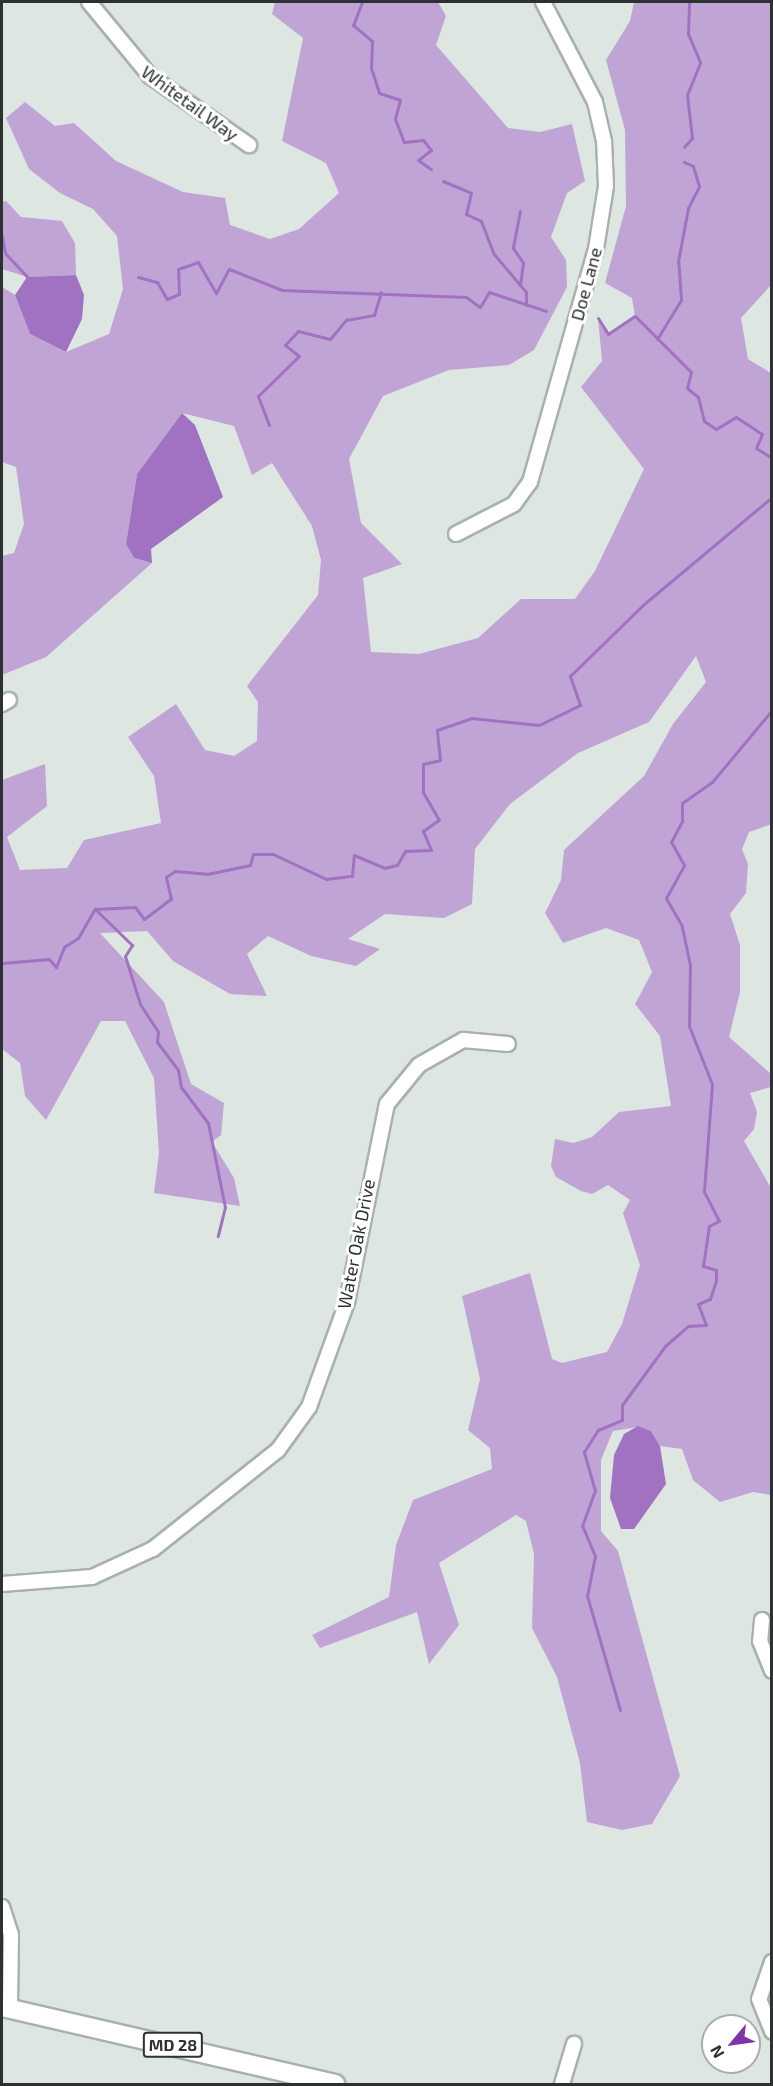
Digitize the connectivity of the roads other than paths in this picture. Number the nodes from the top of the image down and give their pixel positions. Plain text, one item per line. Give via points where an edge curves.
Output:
1 (89, 2) edge
2 (543, 2) edge
3 (249, 146) dead end
4 (456, 534) dead end
5 (508, 1044) dead end
6 (2, 1584) edge
7 (762, 1620) dead end
8 (771, 1671) edge
9 (2, 1907) edge
10 (771, 1962) edge
11 (6, 2007) edge
12 (771, 2031) edge
13 (574, 2044) dead end
14 (335, 2085) edge
15 (562, 2085) edge

1 - 3 street, Whitetail Way via 150,76
2 - 4 street, Doe Lane via 595,102 604,141 606,186 596,249 530,482 514,504
5 - 6 street, Water Oak Drive via 463,1040 419,1065 387,1104 347,1302 309,1407 278,1450 213,1507 153,1549 92,1577
7 - 8 street via 760,1641
9 - 11 street via 12,1945
10 - 12 street via 759,1999
11 - 14 main road, MD 28
13 - 15 street

